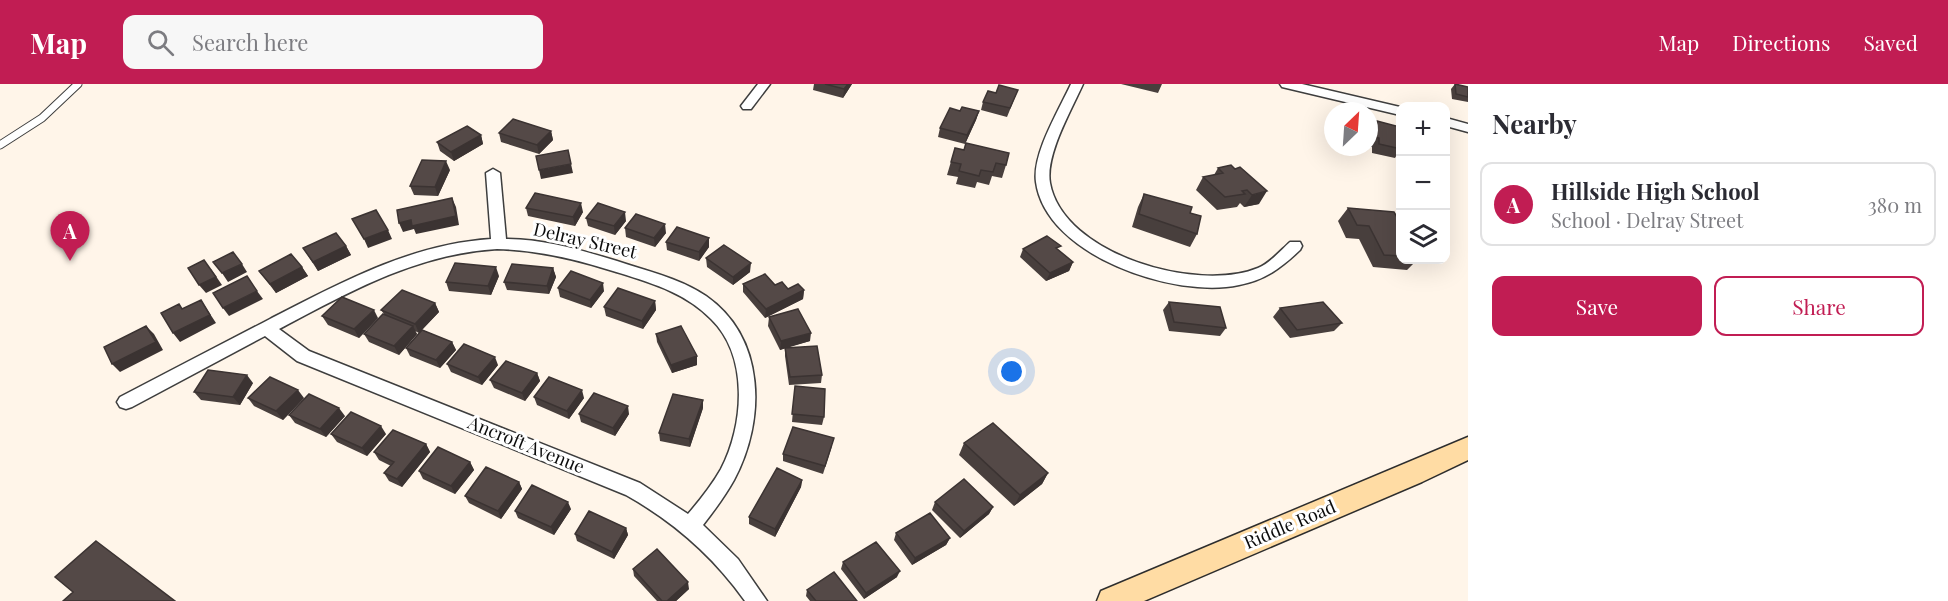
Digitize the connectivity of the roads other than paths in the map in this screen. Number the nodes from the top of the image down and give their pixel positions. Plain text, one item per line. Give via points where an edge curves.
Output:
1 (78, 84) edge
2 (764, 84) edge
3 (1077, 84) edge
4 (1286, 84) edge
5 (1320, 88) edge
6 (747, 106) dead end
7 (1396, 110) edge
8 (1450, 123) edge
9 (1468, 128) edge
10 (0, 145) edge
11 (493, 173) dead end
12 (499, 244) junction
13 (1295, 246) dead end
14 (267, 329) junction
15 (126, 402) dead end
16 (1468, 448) edge
17 (691, 525) junction
18 (757, 601) edge
19 (1111, 601) edge

1 - 10 lane via 18,136
2 - 6 street
3 - 13 street via 1045,161 1043,183 1051,205 1083,240 1138,269 1200,282 1264,273
4 - 5 street
5 - 7 street
8 - 9 street
11 - 12 street
12 - 14 street, Delray Street via 453,250 386,269
12 - 17 street, Delray Street via 596,260 670,285 701,301 728,328 746,363 745,422 726,477
14 - 15 street, Delray Street
14 - 17 street, Ancroft Avenue via 303,356 633,489
16 - 19 main road, Riddle Road
17 - 18 street, Ancroft Avenue via 715,548

